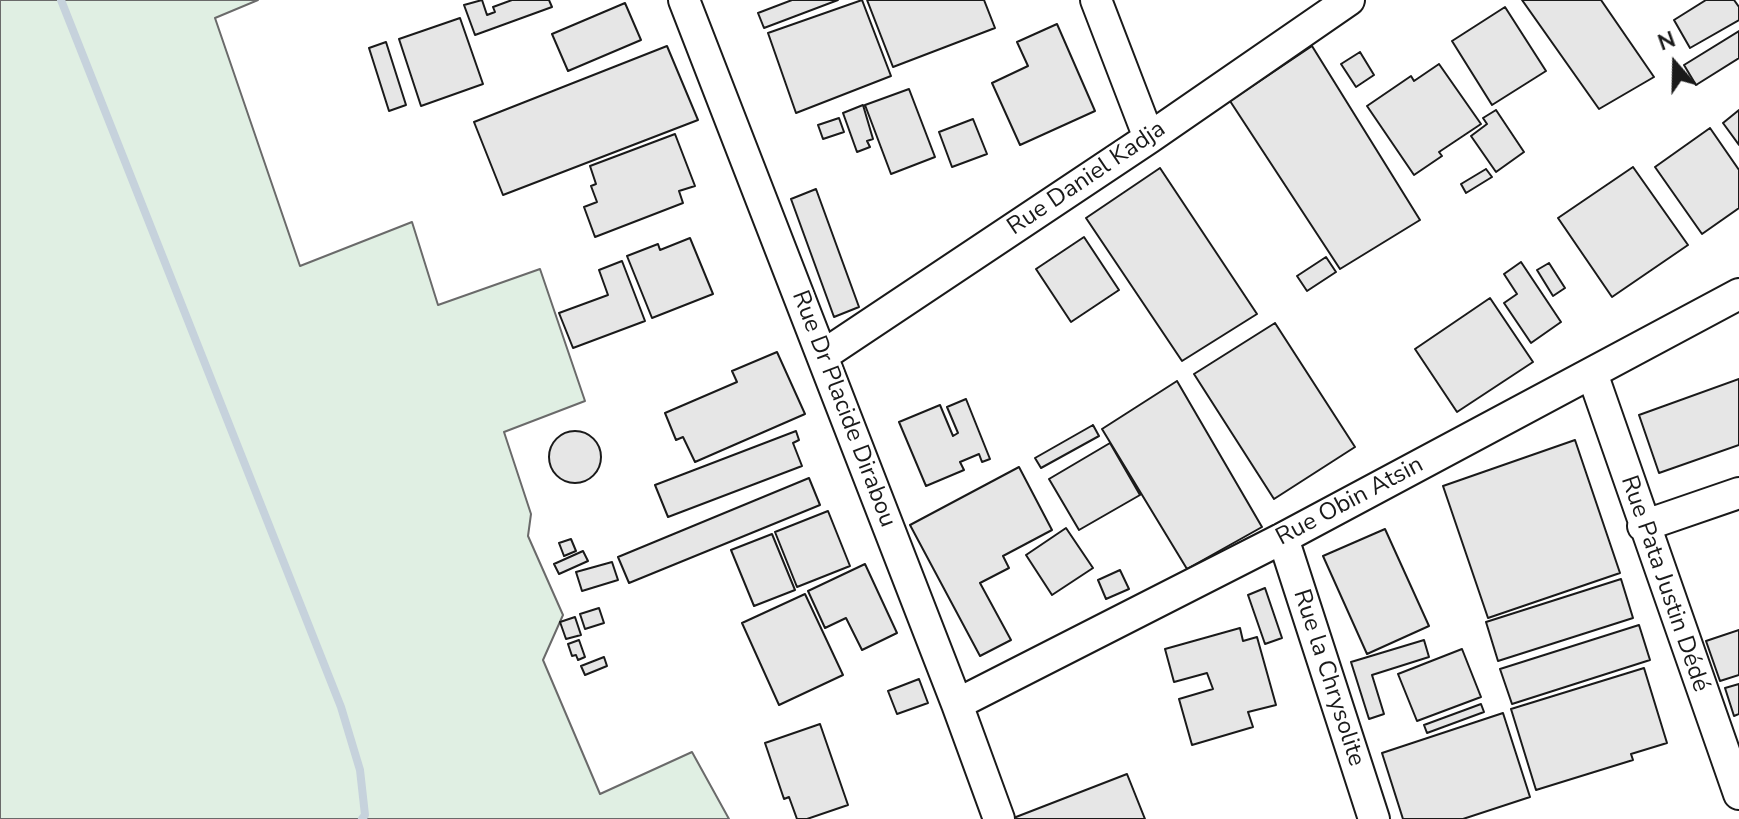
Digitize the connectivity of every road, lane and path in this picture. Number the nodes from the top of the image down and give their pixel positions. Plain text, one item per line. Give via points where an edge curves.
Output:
1 (684, 0) edge
2 (1096, 0) edge
3 (1349, 0) edge
4 (1149, 138) junction
5 (1739, 294) edge
6 (822, 356) junction
7 (1592, 373) junction
8 (1739, 493) edge
9 (1643, 526) junction
10 (1283, 538) junction
11 (957, 704) junction
12 (1739, 794) edge
13 (999, 819) edge
14 (1374, 819) edge

1 - 6 street, Rue Dr Placide Dirabou
2 - 4 street
3 - 4 street, Rue Daniel Kadja
4 - 6 street, Rue Daniel Kadja
5 - 7 street, Rue Obin Atsin
6 - 11 street, Rue Dr Placide Dirabou
7 - 9 street, Rue Pata Justin Dédé
7 - 10 street, Rue Obin Atsin
8 - 9 street
9 - 12 street, Rue Pata Justin Dédé
10 - 11 street, Rue Obin Atsin
10 - 14 street, Rue la Chrysolite
11 - 13 street, Rue Dr Placide Dirabou

